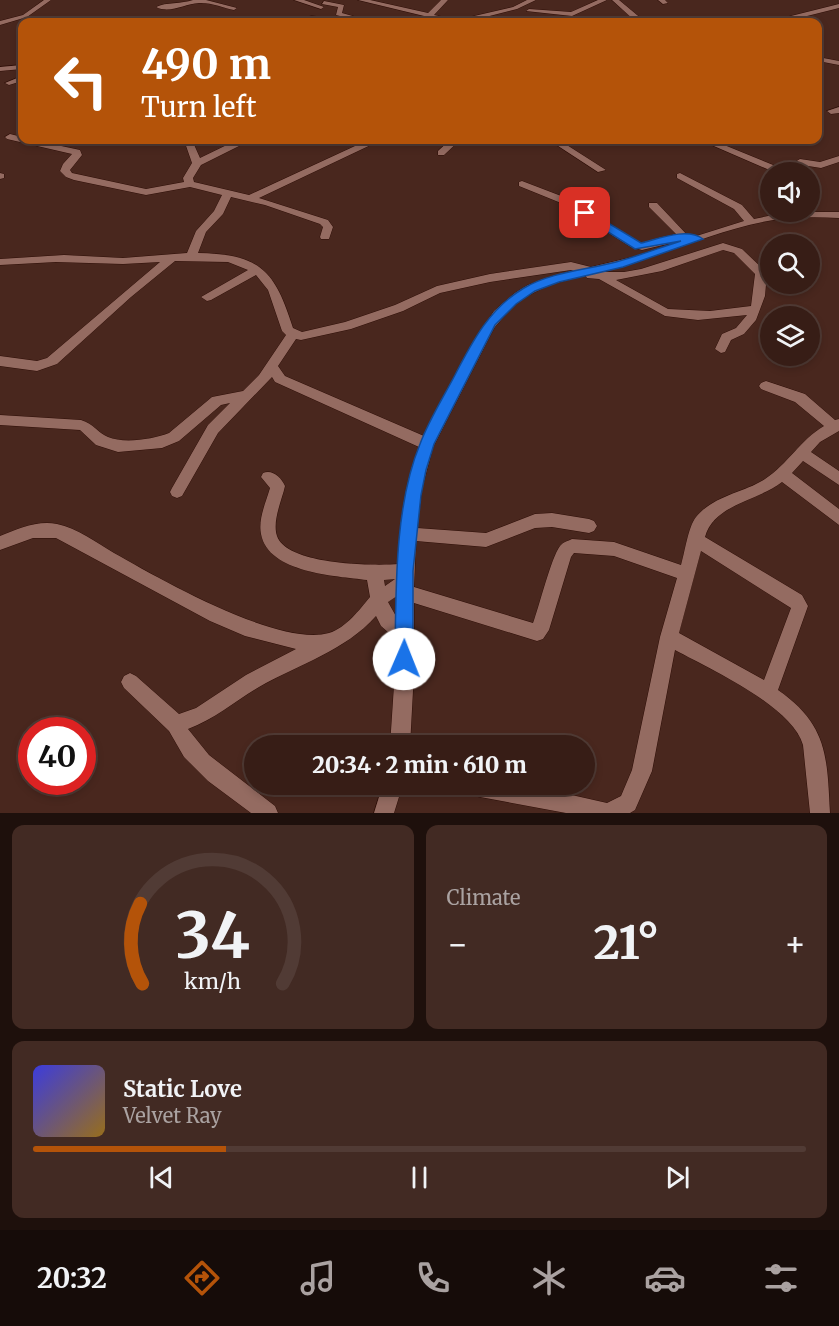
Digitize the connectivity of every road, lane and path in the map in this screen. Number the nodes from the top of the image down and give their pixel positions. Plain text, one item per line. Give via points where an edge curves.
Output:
1 (48, 0) edge
2 (297, 0) edge
3 (361, 0) edge
4 (445, 0) edge
5 (533, 0) edge
6 (589, 0) edge
7 (603, 0) edge
8 (615, 0) edge
9 (197, 1) edge
10 (324, 3) edge
11 (839, 4) edge
12 (159, 7) dead end
13 (234, 8) dead end
14 (33, 10) junction
15 (529, 11) dead end
16 (48, 13) dead end
17 (430, 15) junction
18 (18, 18) edge
19 (19, 18) edge
20 (312, 18) edge
21 (353, 18) edge
22 (442, 18) edge
23 (474, 18) edge
24 (633, 18) edge
25 (790, 18) edge
26 (0, 23) edge
27 (822, 61) edge
28 (839, 63) edge
29 (18, 68) edge
30 (0, 69) edge
31 (18, 80) edge
32 (9, 83) dead end
33 (10, 137) dead end
34 (18, 138) edge
35 (46, 144) edge
36 (190, 144) edge
37 (235, 144) edge
38 (366, 144) edge
39 (451, 144) edge
40 (560, 144) edge
41 (715, 144) edge
42 (441, 153) dead end
43 (839, 159) edge
44 (197, 163) junction
45 (760, 163) edge
46 (820, 165) edge
47 (601, 170) dead end
48 (680, 176) dead end
49 (190, 184) junction
50 (522, 184) dead end
51 (228, 193) junction
52 (251, 198) junction
53 (652, 205) dead end
54 (833, 215) edge
55 (750, 221) junction
56 (324, 237) dead end
57 (691, 238) junction
58 (191, 256) junction
59 (173, 257) junction
60 (0, 262) edge
61 (257, 270) junction
62 (592, 274) junction
63 (207, 297) dead end
64 (755, 309) junction
65 (293, 334) junction
66 (721, 349) dead end
67 (2, 364) edge
68 (272, 368) junction
69 (766, 386) dead end
70 (248, 395) junction
71 (0, 420) edge
72 (836, 425) edge
73 (427, 444) junction
74 (802, 453) junction
75 (832, 470) edge
76 (782, 474) junction
77 (268, 477) dead end
78 (839, 479) edge
79 (177, 492) dead end
80 (839, 519) edge
81 (589, 526) dead end
82 (409, 534) junction
83 (695, 539) junction
84 (0, 543) edge
85 (374, 573) junction
86 (686, 574) junction
87 (405, 582) junction
88 (379, 599) junction
89 (405, 636) junction
90 (669, 638) junction
91 (329, 642) junction
92 (130, 682) dead end
93 (768, 693) junction
94 (176, 724) junction
95 (400, 735) edge
96 (390, 795) edge
97 (526, 795) edge
98 (268, 813) edge
99 (384, 813) edge
100 (608, 813) edge
101 (820, 813) edge

1 - 14 street
2 - 10 street
3 - 17 street
4 - 17 street
5 - 23 street
6 - 7 street
7 - 15 street via 570,14
8 - 24 street
9 - 12 street
9 - 13 street
10 - 20 street
10 - 21 street via 343,7 338,14
11 - 25 street
14 - 16 street
14 - 19 street
17 - 22 street
18 - 26 street
27 - 28 street
29 - 30 street
31 - 32 street
33 - 34 street
35 - 49 street via 77,152 65,171 77,178 140,191
36 - 44 street
37 - 44 street
38 - 52 street
39 - 42 street
40 - 47 street
41 - 45 street
43 - 46 street
44 - 49 street via 188,178
48 - 55 street via 738,207
49 - 51 street
50 - 57 street via 565,201 635,245
51 - 52 street
51 - 58 street via 219,212 201,231
52 - 56 street via 327,224
53 - 57 street
54 - 55 street via 800,214
55 - 57 street
57 - 62 street
58 - 59 street
58 - 61 street via 237,262
59 - 60 street
59 - 67 street via 52,361 37,366
61 - 63 street
61 - 65 street via 271,285
62 - 64 street via 673,314 716,316
62 - 64 street via 624,276 730,247 761,273
62 - 65 street via 571,266 460,284 347,326 302,336
62 - 73 street via 555,279 531,289 491,322
64 - 66 street via 741,330 726,337
65 - 68 street
68 - 70 street
68 - 73 street via 280,379
69 - 72 street via 800,398
70 - 71 street via 217,401 169,440 126,447 101,441 81,425
70 - 79 street via 213,429
72 - 74 street via 815,438
73 - 82 street via 413,495
74 - 75 street
74 - 76 street
75 - 78 street
76 - 80 street
76 - 83 street via 708,514
77 - 85 street via 278,486 268,525 277,549 324,568
81 - 82 street via 535,521 486,540
82 - 87 street
83 - 86 street
83 - 93 street via 800,606
84 - 91 street via 33,531 57,531 224,618 267,636
85 - 87 street
85 - 88 street
86 - 87 street via 614,549 572,546 563,556 537,633
86 - 90 street
87 - 88 street
87 - 89 street
88 - 89 street via 388,623
88 - 91 street via 364,619
89 - 95 street
90 - 93 street
90 - 100 street via 642,771 628,803
91 - 94 street via 252,681 201,715
92 - 94 street
93 - 101 street via 789,708 807,729 814,753
94 - 98 street via 195,756
96 - 99 street
97 - 100 street

